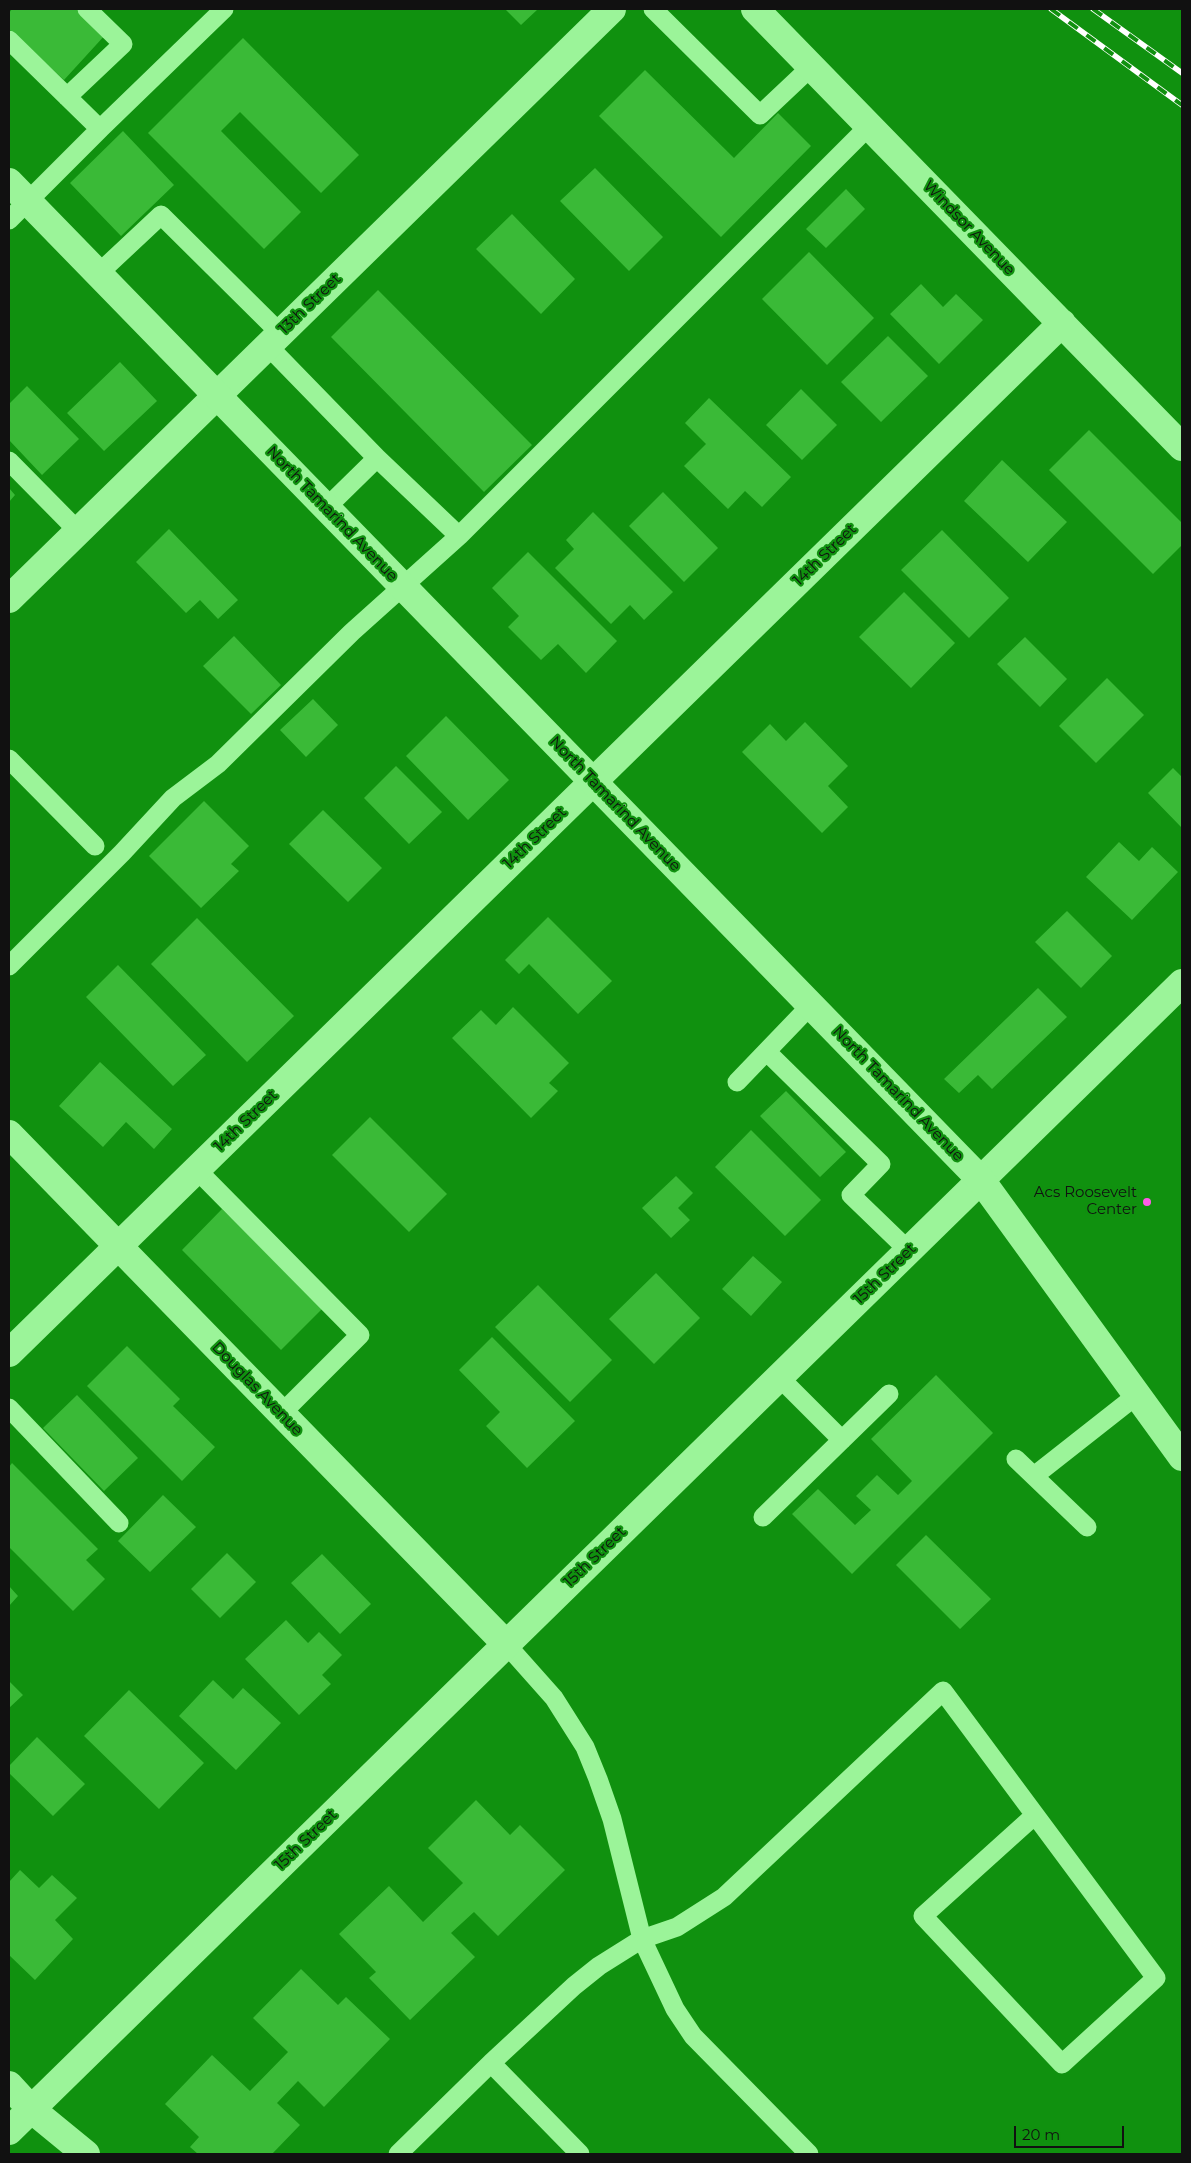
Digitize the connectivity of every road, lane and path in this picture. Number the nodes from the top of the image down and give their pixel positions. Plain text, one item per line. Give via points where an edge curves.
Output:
1 (88, 9) edge
2 (224, 9) edge
3 (612, 9) edge
4 (653, 9) edge
5 (755, 9) edge
6 (9, 40) edge
7 (812, 66) junction
8 (67, 97) junction
9 (869, 126) junction
10 (100, 129) junction
11 (9, 182) edge
12 (18, 211) edge
13 (98, 274) junction
14 (1062, 323) junction
15 (274, 340) junction
16 (216, 396) junction
17 (1182, 447) edge
18 (377, 458) junction
19 (9, 460) edge
20 (326, 508) junction
21 (78, 532) junction
22 (459, 536) junction
23 (403, 586) junction
24 (9, 599) edge
25 (9, 759) edge
26 (593, 781) junction
27 (95, 846) dead end
28 (9, 966) edge
29 (1182, 983) edge
30 (812, 1005) junction
31 (767, 1052) junction
32 (737, 1082) dead end
33 (9, 1134) edge
34 (196, 1169) junction
35 (982, 1180) junction
36 (118, 1246) junction
37 (909, 1251) junction
38 (9, 1353) edge
39 (779, 1377) junction
40 (889, 1394) dead end
41 (1137, 1394) junction
42 (9, 1408) edge
43 (281, 1414) junction
44 (842, 1440) junction
45 (1182, 1458) edge
46 (1016, 1459) dead end
47 (1034, 1476) junction
48 (763, 1517) dead end
49 (119, 1523) dead end
50 (1087, 1527) dead end
51 (506, 1644) junction
52 (1035, 1815) junction
53 (642, 1939) junction
54 (491, 2063) junction
55 (9, 2085) edge
56 (31, 2109) junction
57 (9, 2131) edge
58 (86, 2154) edge
59 (398, 2154) edge
60 (580, 2154) edge
61 (809, 2154) edge

1 - 8 lane via 123,44
2 - 10 lane
3 - 15 street, 13th Street
4 - 7 lane via 760,115
5 - 7 street, Windsor Avenue
6 - 8 lane
7 - 9 street, Windsor Avenue
8 - 10 lane
9 - 14 street, Windsor Avenue
9 - 22 lane
10 - 12 lane
11 - 12 street, North Tamarind Avenue
12 - 13 street, North Tamarind Avenue
13 - 15 lane via 161,215
13 - 16 street, North Tamarind Avenue
14 - 17 street, Windsor Avenue
14 - 26 street, 14th Street
15 - 16 street, 13th Street
15 - 18 lane
16 - 20 street, North Tamarind Avenue
16 - 21 street, 13th Street
18 - 20 lane
18 - 22 lane
19 - 21 lane
20 - 23 street, North Tamarind Avenue
21 - 24 street, 13th Street
22 - 23 lane
23 - 26 street, North Tamarind Avenue
23 - 28 lane via 218,764 173,798
25 - 27 lane
26 - 30 street, North Tamarind Avenue
26 - 34 street, 14th Street
29 - 35 street, 15th Street
30 - 31 lane
30 - 35 street, North Tamarind Avenue
31 - 32 lane
31 - 37 lane via 881,1164 851,1195
33 - 36 street, Douglas Avenue
34 - 36 street, 14th Street
34 - 43 lane via 360,1335
35 - 37 street, 15th Street
35 - 41 street, North Tamarind Avenue
36 - 38 street, 14th Street
36 - 43 street, Douglas Avenue
37 - 39 street, 15th Street
39 - 44 lane
39 - 51 street, 15th Street
40 - 44 lane
41 - 45 street, North Tamarind Avenue
41 - 47 lane
42 - 49 lane
43 - 51 street, Douglas Avenue
44 - 48 lane
46 - 47 lane
47 - 50 lane
51 - 53 lane via 554,1698 585,1747 612,1819
51 - 56 street, 15th Street
52 - 52 lane via 1156,1978 1062,2064 923,1916
52 - 53 lane via 943,1692 724,1897 677,1928
53 - 54 lane via 574,1986
53 - 61 lane via 675,2009 693,2036
54 - 59 lane
54 - 60 lane
55 - 56 street
56 - 57 street, 15th Street
56 - 58 street

